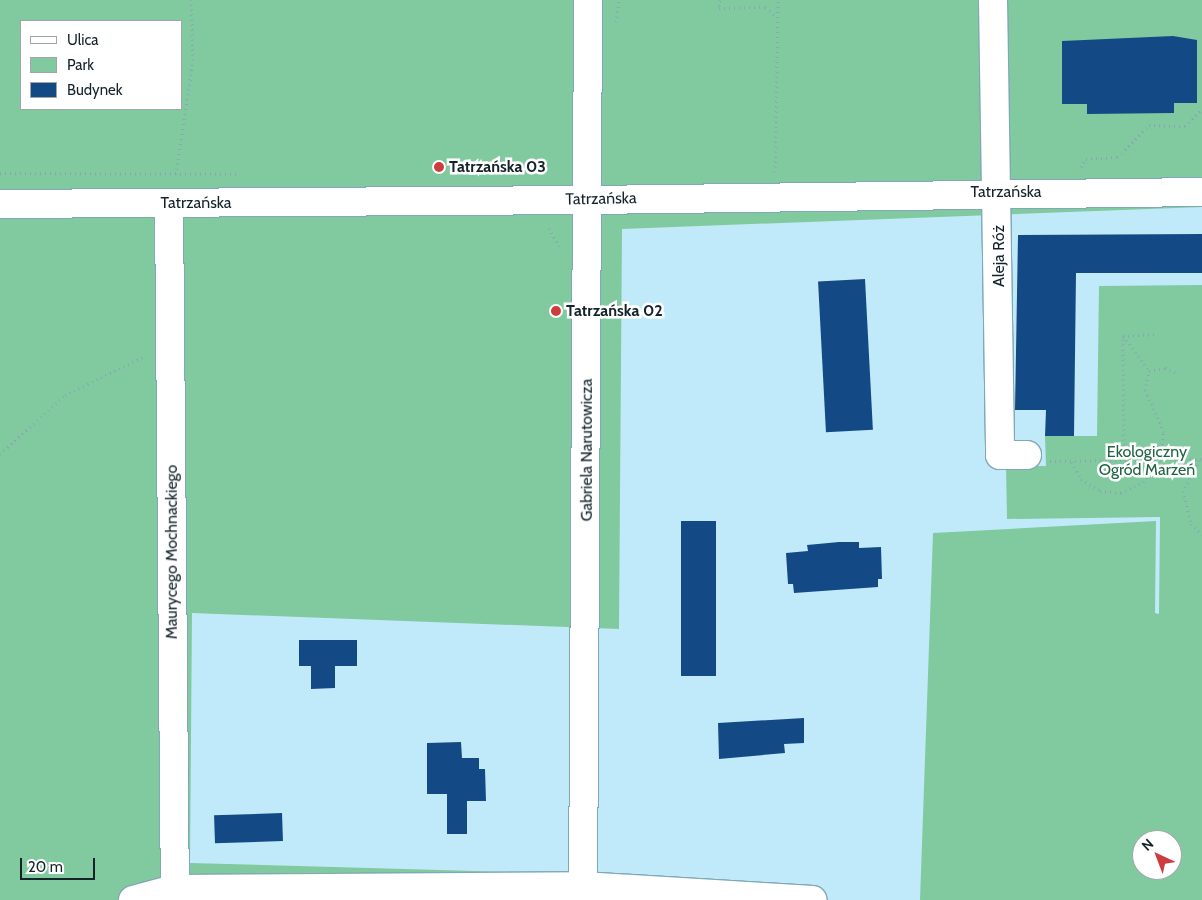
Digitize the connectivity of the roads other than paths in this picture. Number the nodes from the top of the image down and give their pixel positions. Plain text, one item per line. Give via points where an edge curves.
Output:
1 (588, 0) edge
2 (993, 0) edge
3 (999, 192) junction
4 (1202, 192) edge
5 (590, 200) junction
6 (0, 204) edge
7 (169, 204) junction
8 (1036, 458) road end
9 (583, 893) edge
10 (174, 894) edge
11 (133, 900) edge
12 (814, 900) edge

1 - 5 street, Gabriela Narutowicza
2 - 3 street, Aleja Róż
3 - 4 street, Tatrzańska
3 - 5 street, Tatrzańska
3 - 8 street, Aleja Róż via 1000,455
5 - 7 street, Tatrzańska
5 - 9 street, Gabriela Narutowicza
6 - 7 street, Tatrzańska
7 - 10 street, Maurycego Mochnackiego
9 - 10 street
9 - 12 street
10 - 11 street

